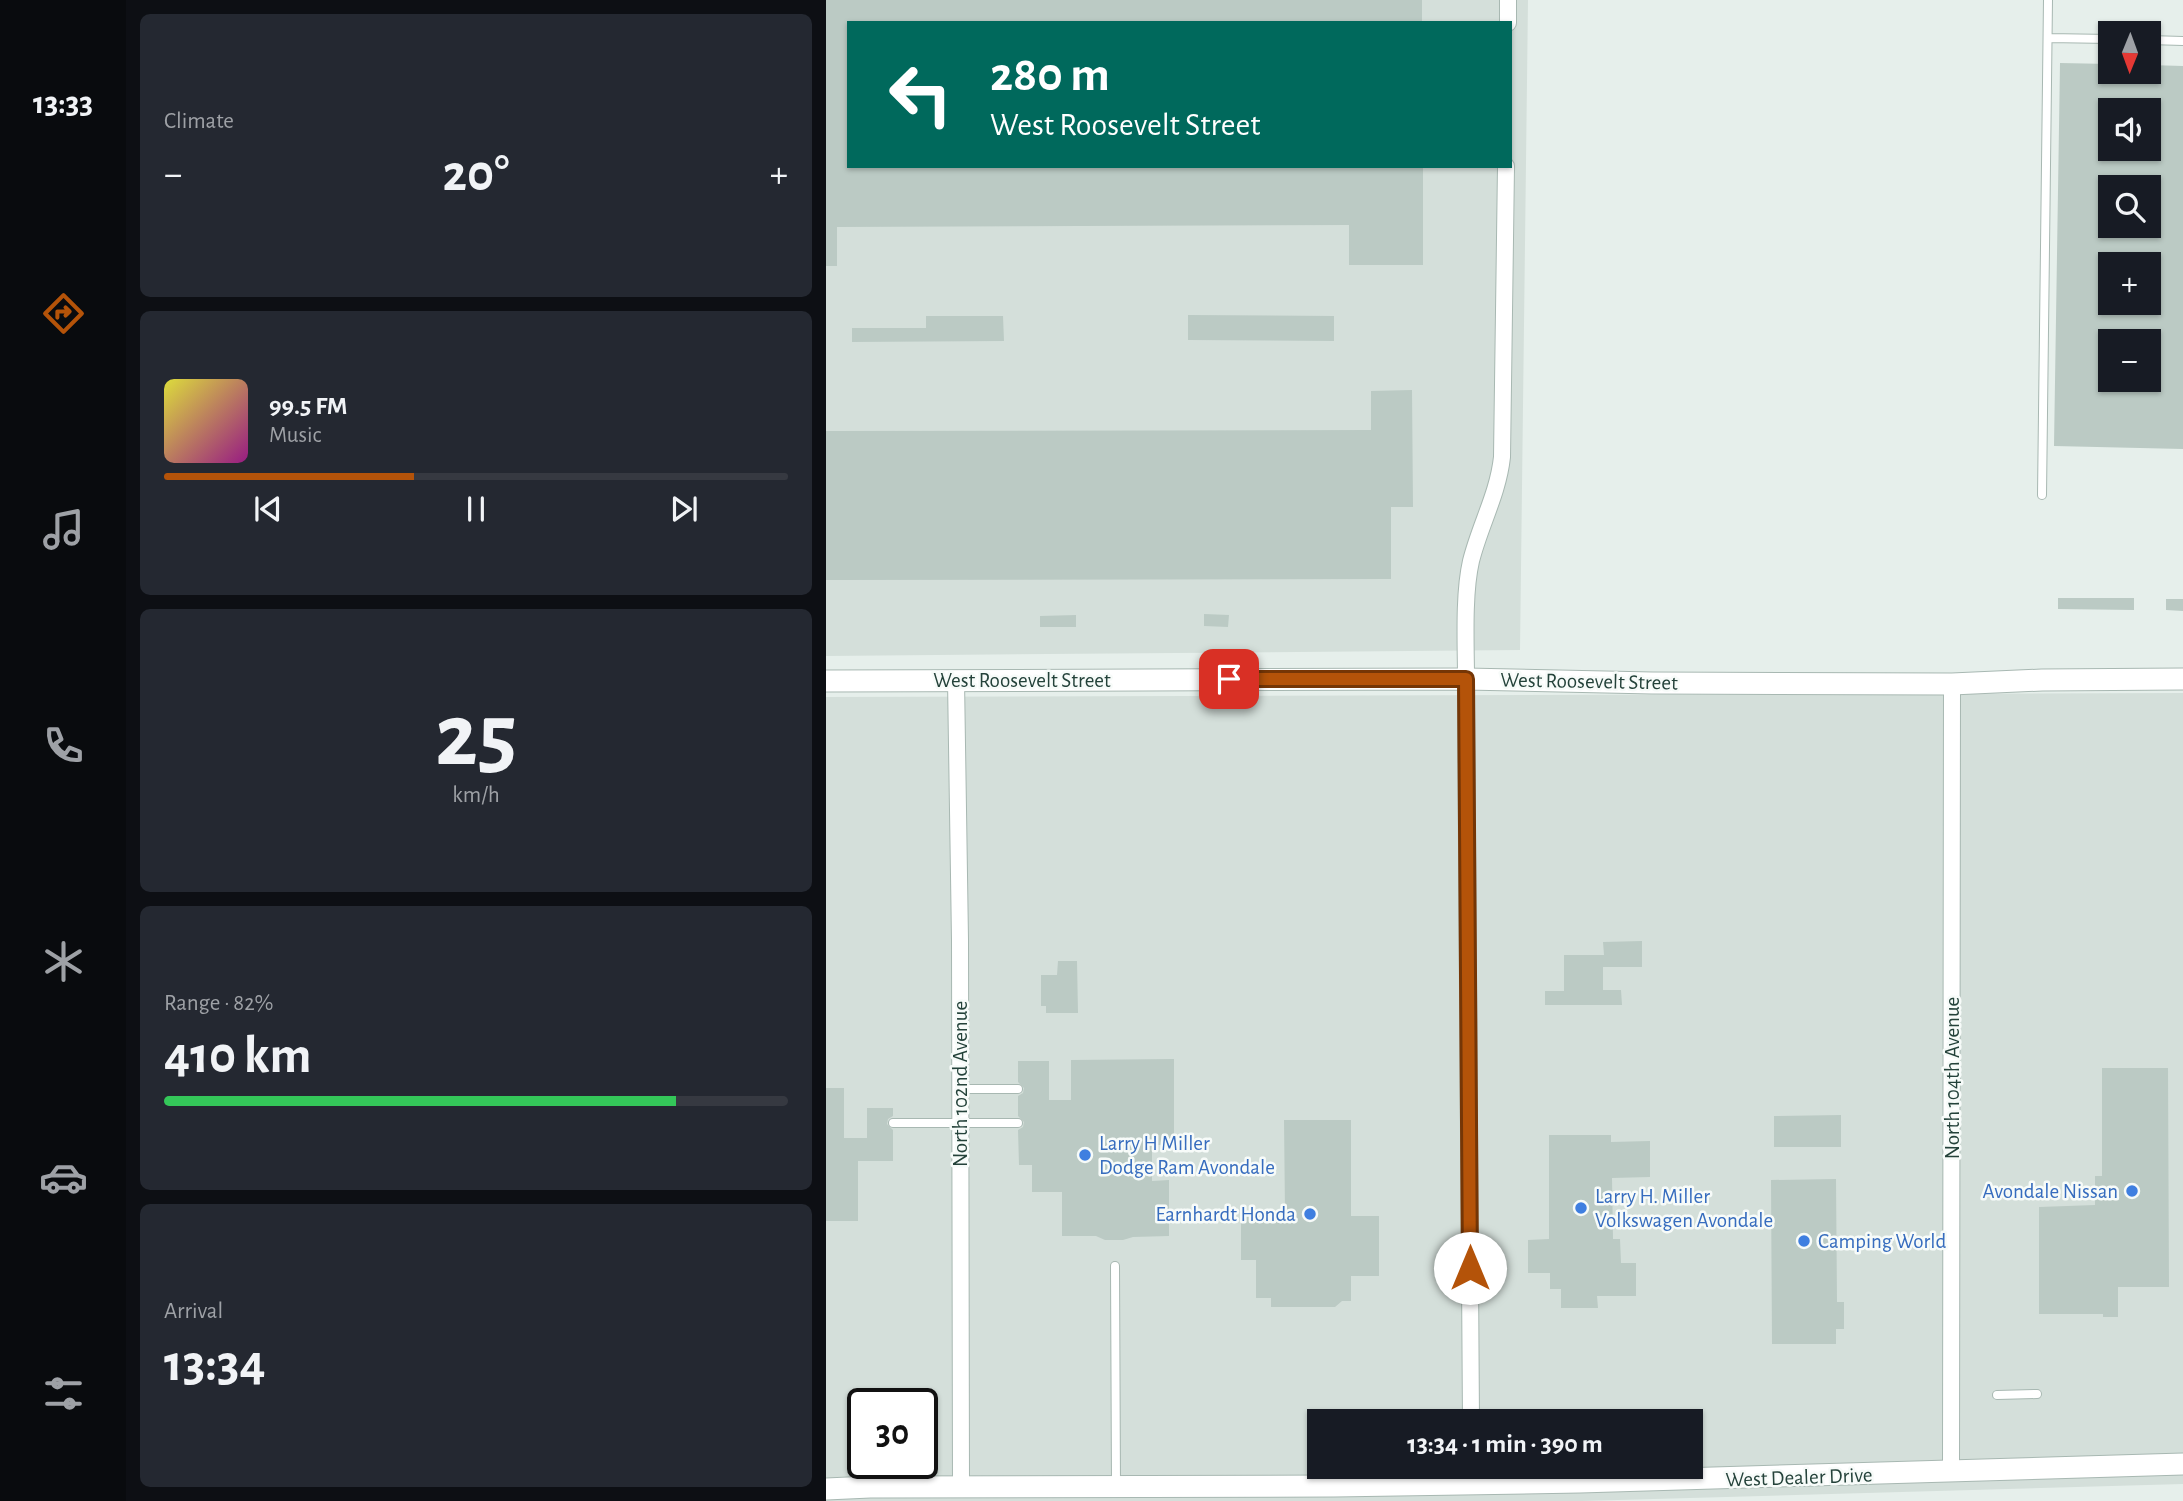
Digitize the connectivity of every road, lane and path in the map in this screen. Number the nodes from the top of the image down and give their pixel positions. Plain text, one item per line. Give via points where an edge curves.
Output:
1 (1508, 0) edge
2 (2048, 0) edge
3 (1508, 21) edge
4 (2048, 38) junction
5 (2098, 39) edge
6 (2161, 40) edge
7 (2183, 41) edge
8 (1506, 168) edge
9 (2042, 495) dead end
10 (1466, 679) junction
11 (2183, 679) edge
12 (957, 680) junction
13 (826, 681) edge
14 (1952, 684) junction
15 (960, 1089) junction
16 (1018, 1090) dead end
17 (960, 1121) junction
18 (893, 1123) dead end
19 (1018, 1123) dead end
20 (1115, 1266) dead end
21 (2037, 1394) dead end
22 (1997, 1395) dead end
23 (1471, 1409) edge
24 (2183, 1464) edge
25 (1951, 1472) junction
26 (1703, 1474) edge
27 (1362, 1479) edge
28 (961, 1487) junction
29 (1116, 1488) junction
30 (826, 1489) edge

1 - 3 street
2 - 4 lane
4 - 5 lane
4 - 9 lane
6 - 7 lane
8 - 10 street via 1502,457 1500,477 1471,563
10 - 12 street, West Roosevelt Street
10 - 14 street, West Roosevelt Street
10 - 23 street
11 - 14 street, West Roosevelt Street
12 - 13 street, West Roosevelt Street
12 - 15 street, North 102nd Avenue
14 - 25 street, North 104th Avenue
15 - 16 lane
15 - 17 street, North 102nd Avenue
17 - 18 lane
17 - 19 lane
17 - 28 street, North 102nd Avenue
20 - 29 lane
21 - 22 lane
24 - 25 street, West Dealer Drive
25 - 26 street, West Dealer Drive
27 - 29 street, West Dealer Drive
28 - 29 street, West Dealer Drive
28 - 30 street, West Dealer Drive

